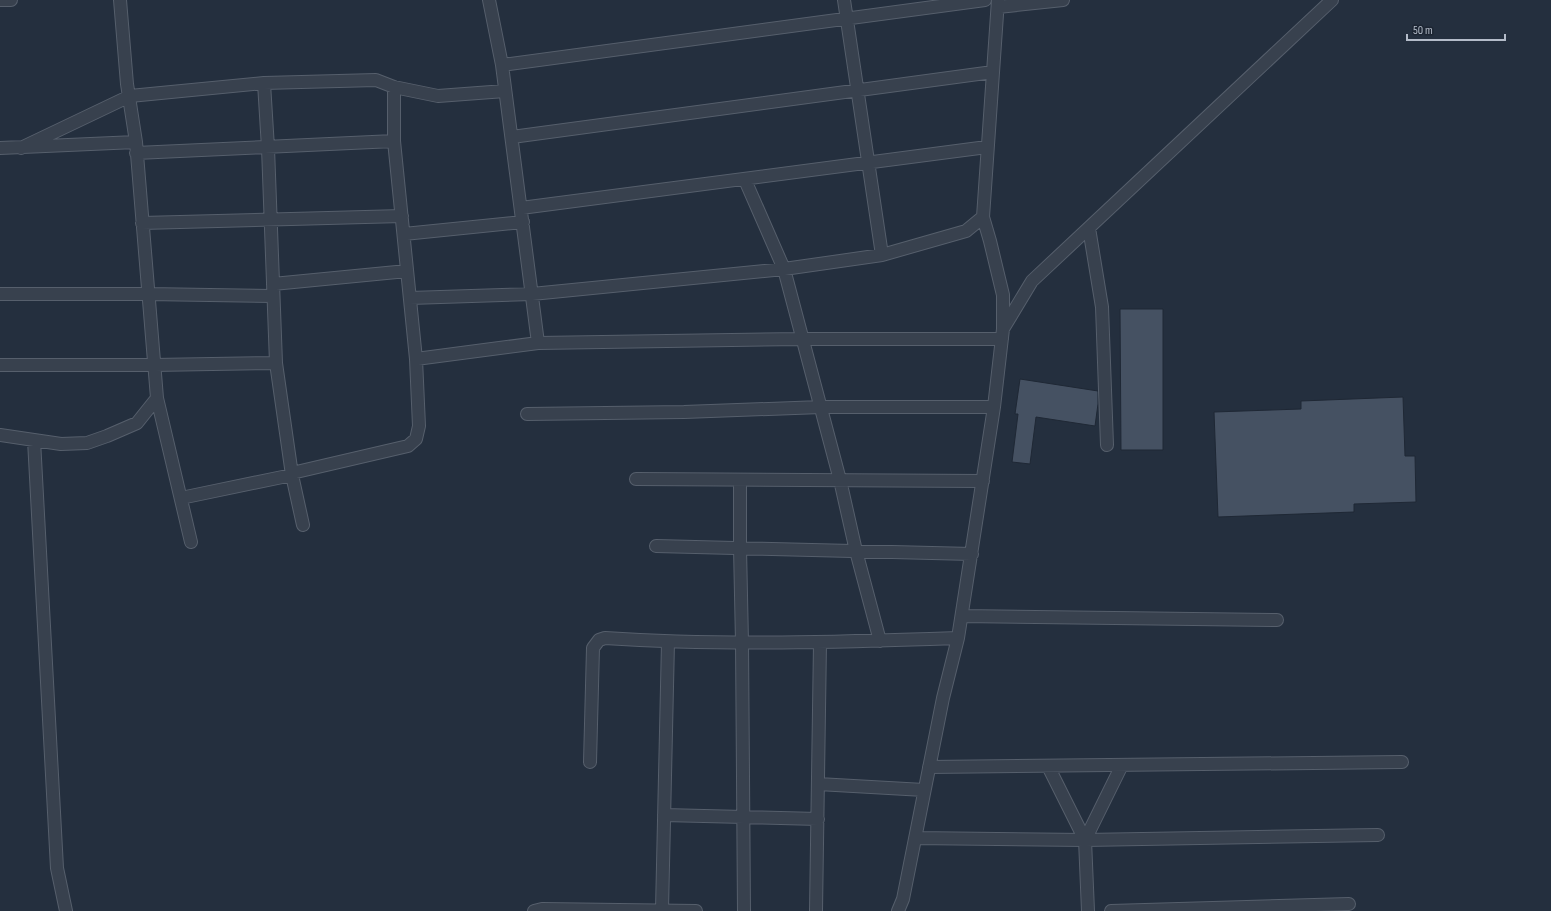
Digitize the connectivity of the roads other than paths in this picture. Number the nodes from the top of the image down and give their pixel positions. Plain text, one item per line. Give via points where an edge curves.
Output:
1 (0, 0) edge
2 (11, 0) edge
3 (120, 0) edge
4 (489, 0) edge
5 (844, 0) edge
6 (985, 0) edge
7 (1063, 0) edge
8 (1332, 0) edge
9 (998, 4) edge
10 (847, 19) junction
11 (502, 65) junction
12 (992, 72) junction
13 (264, 83) junction
14 (394, 87) junction
15 (859, 90) junction
16 (505, 91) junction
17 (130, 96) junction
18 (512, 137) junction
19 (394, 141) junction
20 (136, 147) junction
21 (987, 147) junction
22 (0, 148) edge
23 (21, 148) junction
24 (268, 148) junction
25 (869, 163) junction
26 (745, 180) junction
27 (521, 208) junction
28 (402, 216) junction
29 (983, 218) junction
30 (270, 219) junction
31 (523, 222) junction
32 (142, 223) junction
33 (1089, 228) junction
34 (404, 234) junction
35 (882, 255) junction
36 (784, 269) junction
37 (407, 271) junction
38 (273, 284) junction
39 (0, 294) edge
40 (148, 294) junction
41 (532, 294) junction
42 (273, 296) junction
43 (410, 298) junction
44 (1002, 334) junction
45 (801, 339) junction
46 (538, 343) junction
47 (416, 359) junction
48 (276, 362) junction
49 (0, 365) edge
50 (154, 365) junction
51 (157, 398) junction
52 (821, 407) junction
53 (994, 407) junction
54 (528, 414) dead end
55 (0, 435) edge
56 (34, 440) junction
57 (1107, 445) dead end
58 (292, 474) junction
59 (636, 479) dead end
60 (740, 480) junction
61 (840, 480) junction
62 (983, 481) junction
63 (181, 498) junction
64 (304, 525) dead end
65 (191, 542) dead end
66 (656, 546) dead end
67 (740, 548) junction
68 (856, 551) junction
69 (972, 554) junction
70 (962, 616) junction
71 (1277, 620) dead end
72 (958, 638) junction
73 (880, 641) junction
74 (668, 642) junction
75 (742, 642) junction
76 (820, 642) junction
77 (590, 762) dead end
78 (1402, 762) dead end
79 (1122, 765) junction
80 (1048, 766) junction
81 (929, 767) junction
82 (818, 784) junction
83 (924, 790) junction
84 (664, 815) junction
85 (744, 817) junction
86 (818, 819) junction
87 (1378, 835) dead end
88 (915, 838) junction
89 (1085, 840) junction
90 (1348, 904) dead end
91 (662, 910) edge
92 (66, 911) edge
93 (534, 911) edge
94 (696, 911) edge
95 (744, 911) edge
96 (816, 911) edge
97 (898, 911) edge
98 (1088, 911) edge
99 (1111, 911) edge

1 - 2 street
3 - 17 street
4 - 11 street
5 - 10 street
6 - 10 street
7 - 9 street
8 - 33 street
9 - 12 street
10 - 11 street
10 - 15 street
11 - 16 street
12 - 15 street
12 - 21 street
13 - 14 street via 376,80
13 - 17 street
13 - 24 street
14 - 16 street via 438,96
14 - 19 street
15 - 18 street
15 - 25 street
16 - 18 street
17 - 20 street
17 - 23 street
18 - 27 street
19 - 24 street
19 - 28 street
20 - 23 street
20 - 24 street
20 - 32 street
21 - 25 street
21 - 29 street
22 - 23 street
24 - 30 street
25 - 26 street
25 - 35 street
26 - 27 street
26 - 36 street
27 - 31 street
28 - 30 street
28 - 34 street
29 - 35 street via 966,231
29 - 44 street via 1003,296
30 - 32 street
30 - 38 street
31 - 34 street
31 - 41 street
32 - 40 street
33 - 44 street via 1032,281
33 - 57 street via 1102,307
34 - 37 street
35 - 36 street
36 - 41 street
36 - 45 street
37 - 38 street
37 - 43 street
38 - 42 street
39 - 40 street
40 - 42 street
40 - 50 street
41 - 43 street
41 - 46 street
42 - 48 street
43 - 47 street
44 - 45 street
44 - 53 street
45 - 46 street
45 - 52 street
46 - 47 street
47 - 58 street via 419,426 416,439 408,446
48 - 50 street
48 - 58 street
49 - 50 street
50 - 51 street
51 - 56 street via 137,423 87,443 61,444
51 - 63 street
52 - 53 street
52 - 54 street
52 - 61 street
53 - 62 street
55 - 56 street
56 - 92 street via 57,868
58 - 63 street
58 - 64 street
59 - 60 street
60 - 61 street
60 - 67 street
61 - 62 street
61 - 68 street
62 - 69 street
63 - 65 street
66 - 67 street
67 - 68 street
67 - 75 street
68 - 69 street
68 - 73 street
69 - 70 street
70 - 71 street
70 - 72 street
72 - 73 street
72 - 81 street
73 - 76 street
74 - 75 street
74 - 77 street via 605,638 596,644
74 - 84 street
75 - 76 street
75 - 85 street
76 - 82 street
78 - 79 street
79 - 80 street
79 - 89 street
80 - 81 street
80 - 89 street
81 - 83 street
82 - 83 street
82 - 86 street
83 - 88 street
84 - 85 street
84 - 91 street
85 - 86 street
85 - 95 street
86 - 96 street
87 - 89 street
88 - 89 street
88 - 97 street
89 - 98 street
90 - 99 street
91 - 93 street
91 - 94 street

